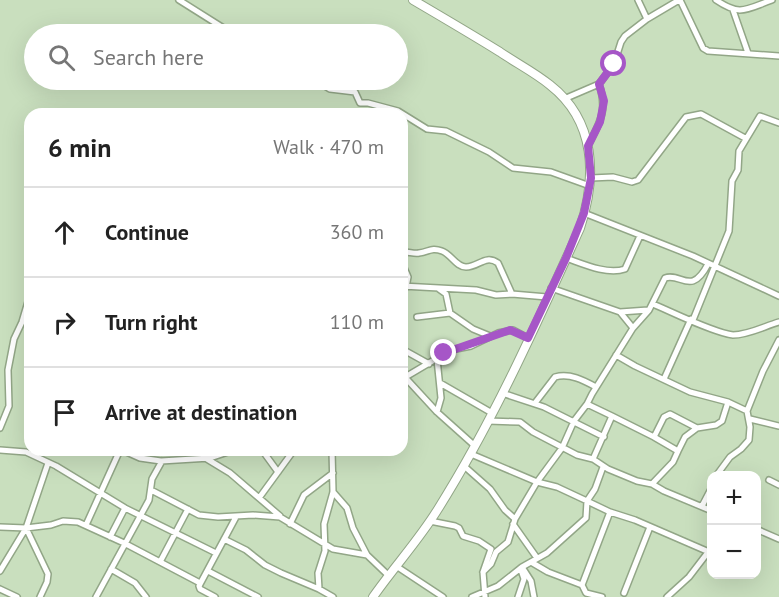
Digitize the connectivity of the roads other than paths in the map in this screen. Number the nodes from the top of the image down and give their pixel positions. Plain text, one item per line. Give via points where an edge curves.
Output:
1 (179, 0) edge
2 (413, 0) edge
3 (638, 0) edge
4 (680, 0) edge
5 (716, 0) edge
6 (772, 0) edge
7 (733, 10) junction
8 (647, 19) junction
9 (217, 24) edge
10 (748, 53) junction
11 (779, 56) edge
12 (599, 84) junction
13 (338, 90) edge
14 (564, 99) junction
15 (387, 108) edge
16 (408, 117) edge
17 (779, 123) edge
18 (745, 138) junction
19 (588, 146) junction
20 (590, 182) junction
21 (584, 213) junction
22 (640, 236) junction
23 (408, 252) edge
24 (566, 258) junction
25 (711, 265) junction
26 (408, 287) edge
27 (438, 288) junction
28 (551, 288) junction
29 (512, 294) junction
30 (779, 296) edge
31 (547, 297) junction
32 (653, 303) junction
33 (649, 310) junction
34 (620, 312) junction
35 (450, 314) junction
36 (24, 315) edge
37 (417, 317) dead end
38 (692, 320) junction
39 (779, 322) edge
40 (633, 328) junction
41 (490, 336) junction
42 (528, 338) junction
43 (779, 340) edge
44 (408, 352) edge
45 (616, 355) junction
46 (772, 356) junction
47 (779, 357) edge
48 (437, 359) junction
49 (429, 364) junction
50 (408, 374) edge
51 (664, 379) junction
52 (408, 381) edge
53 (440, 383) junction
54 (596, 387) junction
55 (502, 393) junction
56 (728, 402) junction
57 (536, 403) junction
58 (586, 404) junction
59 (747, 411) junction
60 (437, 412) junction
61 (612, 416) junction
62 (490, 417) junction
63 (750, 419) junction
64 (574, 421) junction
65 (779, 426) edge
66 (0, 428) edge
67 (697, 428) junction
68 (604, 437) junction
69 (654, 437) junction
70 (475, 446) junction
71 (562, 448) junction
72 (0, 450) edge
73 (678, 451) junction
74 (24, 453) edge
75 (471, 454) junction
76 (35, 456) edge
77 (118, 456) edge
78 (135, 456) edge
79 (213, 456) edge
80 (266, 456) edge
81 (290, 456) edge
82 (332, 456) edge
83 (206, 458) junction
84 (593, 459) junction
85 (162, 461) junction
86 (48, 463) junction
87 (464, 465) junction
88 (603, 466) junction
89 (720, 471) edge
90 (278, 472) junction
91 (333, 473) junction
92 (769, 480) dead end
93 (537, 482) junction
94 (652, 484) junction
95 (779, 485) edge
96 (151, 490) junction
97 (101, 492) junction
98 (333, 492) junction
99 (707, 495) edge
100 (259, 498) junction
101 (587, 501) junction
102 (702, 506) junction
103 (125, 508) junction
104 (188, 509) junction
105 (707, 509) edge
106 (610, 512) junction
107 (141, 515) junction
108 (236, 517) junction
109 (280, 517) junction
110 (430, 521) junction
111 (514, 521) junction
112 (290, 524) junction
113 (86, 525) junction
114 (0, 527) edge
115 (650, 527) junction
116 (26, 528) junction
117 (761, 531) edge
118 (175, 532) junction
119 (110, 537) junction
120 (224, 539) junction
121 (779, 539) edge
122 (124, 543) junction
123 (324, 543) junction
124 (707, 549) edge
125 (216, 553) junction
126 (707, 554) edge
127 (367, 555) junction
128 (537, 558) junction
129 (160, 562) junction
130 (531, 562) junction
131 (396, 566) junction
132 (521, 568) junction
133 (111, 569) junction
134 (0, 571) edge
135 (208, 571) junction
136 (483, 572) junction
137 (389, 576) junction
138 (582, 585) junction
139 (200, 586) junction
140 (0, 589) edge
141 (319, 589) junction
142 (624, 592) dead end
143 (484, 594) edge
144 (585, 595) edge
145 (144, 596) edge
146 (376, 596) edge
147 (17, 597) edge
148 (40, 597) edge
149 (96, 597) edge
150 (196, 597) edge
151 (215, 597) edge
152 (258, 597) edge
153 (333, 597) edge
154 (443, 597) edge
155 (472, 597) edge
156 (519, 597) edge
157 (534, 597) edge
158 (602, 597) edge
159 (667, 597) edge

1 - 9 street
2 - 14 main road via 530,71
3 - 8 street
4 - 8 street
4 - 10 street via 703,48
5 - 7 street
6 - 7 street via 749,9
7 - 10 street
8 - 12 street via 625,36 614,64
10 - 11 street
12 - 14 street
12 - 19 street via 604,101 600,122
13 - 15 street via 355,92 360,103
14 - 19 main road
16 - 20 street via 427,129 446,131 513,168
17 - 18 street via 760,116
18 - 20 street via 701,114 693,114 686,117 638,180 613,177
18 - 25 street via 732,181 729,231
19 - 20 main road
20 - 21 main road
21 - 22 street
21 - 24 main road
22 - 24 street via 625,269 619,271
22 - 25 street
23 - 29 street via 445,251 465,267 494,260
24 - 28 main road
25 - 30 street
25 - 32 street via 692,282 668,276
25 - 38 street
26 - 27 street
27 - 29 street
27 - 35 street via 446,294
28 - 31 main road
28 - 34 street
29 - 31 street
31 - 42 main road
32 - 33 street
32 - 38 street
33 - 34 street
33 - 40 street
34 - 40 street
35 - 37 street
35 - 41 street
36 - 66 street via 14,339 8,370 9,406
38 - 39 street via 732,335
38 - 51 street
40 - 45 street
41 - 42 street via 513,330
41 - 48 street
42 - 55 main road
43 - 46 street
44 - 49 street
45 - 51 street
45 - 54 street
46 - 47 street
46 - 59 street
48 - 49 street
48 - 53 street
49 - 50 street
51 - 56 street via 697,395
52 - 60 street
53 - 60 street
53 - 62 street
54 - 57 street via 573,376 558,376
54 - 58 street
55 - 57 street
55 - 62 main road
56 - 59 street
56 - 67 street via 722,421
57 - 64 street
58 - 61 street
58 - 64 street
59 - 63 street
60 - 70 street
61 - 68 street
61 - 69 street
62 - 70 main road
62 - 71 street via 520,422
63 - 65 street
63 - 89 street via 747,443
64 - 68 street
64 - 71 street
67 - 69 street via 670,414 664,417
67 - 73 street via 685,437
68 - 84 street
69 - 73 street
70 - 75 main road
71 - 84 street
71 - 93 street
72 - 74 street
73 - 94 street
75 - 87 main road
75 - 93 street
76 - 86 street
77 - 97 street
78 - 85 street
79 - 83 street
80 - 90 street
81 - 90 street
82 - 91 street
83 - 85 street
83 - 100 street
84 - 88 street
85 - 96 street
86 - 97 street
86 - 116 street
87 - 110 main road
87 - 111 street via 490,489
88 - 94 street via 637,482
88 - 101 street
90 - 100 street
91 - 98 street
91 - 112 street via 304,495
92 - 95 street
93 - 101 street
93 - 111 street
94 - 102 street
96 - 104 street
96 - 107 street
97 - 103 street
97 - 113 street
98 - 123 street via 324,524
98 - 127 street via 347,508
99 - 102 street
100 - 109 street
101 - 106 street
101 - 128 street via 586,518
102 - 105 street
103 - 107 street
103 - 119 street
104 - 108 street via 207,517
104 - 118 street
106 - 115 street
106 - 138 street
107 - 118 street
107 - 122 street
108 - 109 street
108 - 120 street
109 - 112 street
110 - 131 main road
110 - 136 street via 455,526 463,536 491,549
111 - 128 street
111 - 136 street via 508,542
112 - 123 street
113 - 116 street via 63,521
113 - 119 street
114 - 116 street
115 - 124 street
115 - 142 street
116 - 134 street
116 - 148 street via 48,574
117 - 121 street
118 - 125 street
118 - 129 street
119 - 122 street
120 - 125 street
120 - 141 street via 265,565
122 - 129 street
122 - 133 street
123 - 127 street via 344,552
123 - 141 street
125 - 135 street
126 - 159 street
127 - 137 street
128 - 130 street
129 - 139 street
130 - 132 street
130 - 138 street
131 - 137 main road
131 - 154 street
132 - 143 street
132 - 156 street via 524,579
132 - 157 street via 531,581
133 - 145 street via 133,580
133 - 149 street
135 - 139 street
135 - 152 street
136 - 143 street
137 - 146 main road
138 - 144 street
139 - 150 street
139 - 151 street
140 - 147 street
141 - 153 street
143 - 155 street
144 - 158 street

